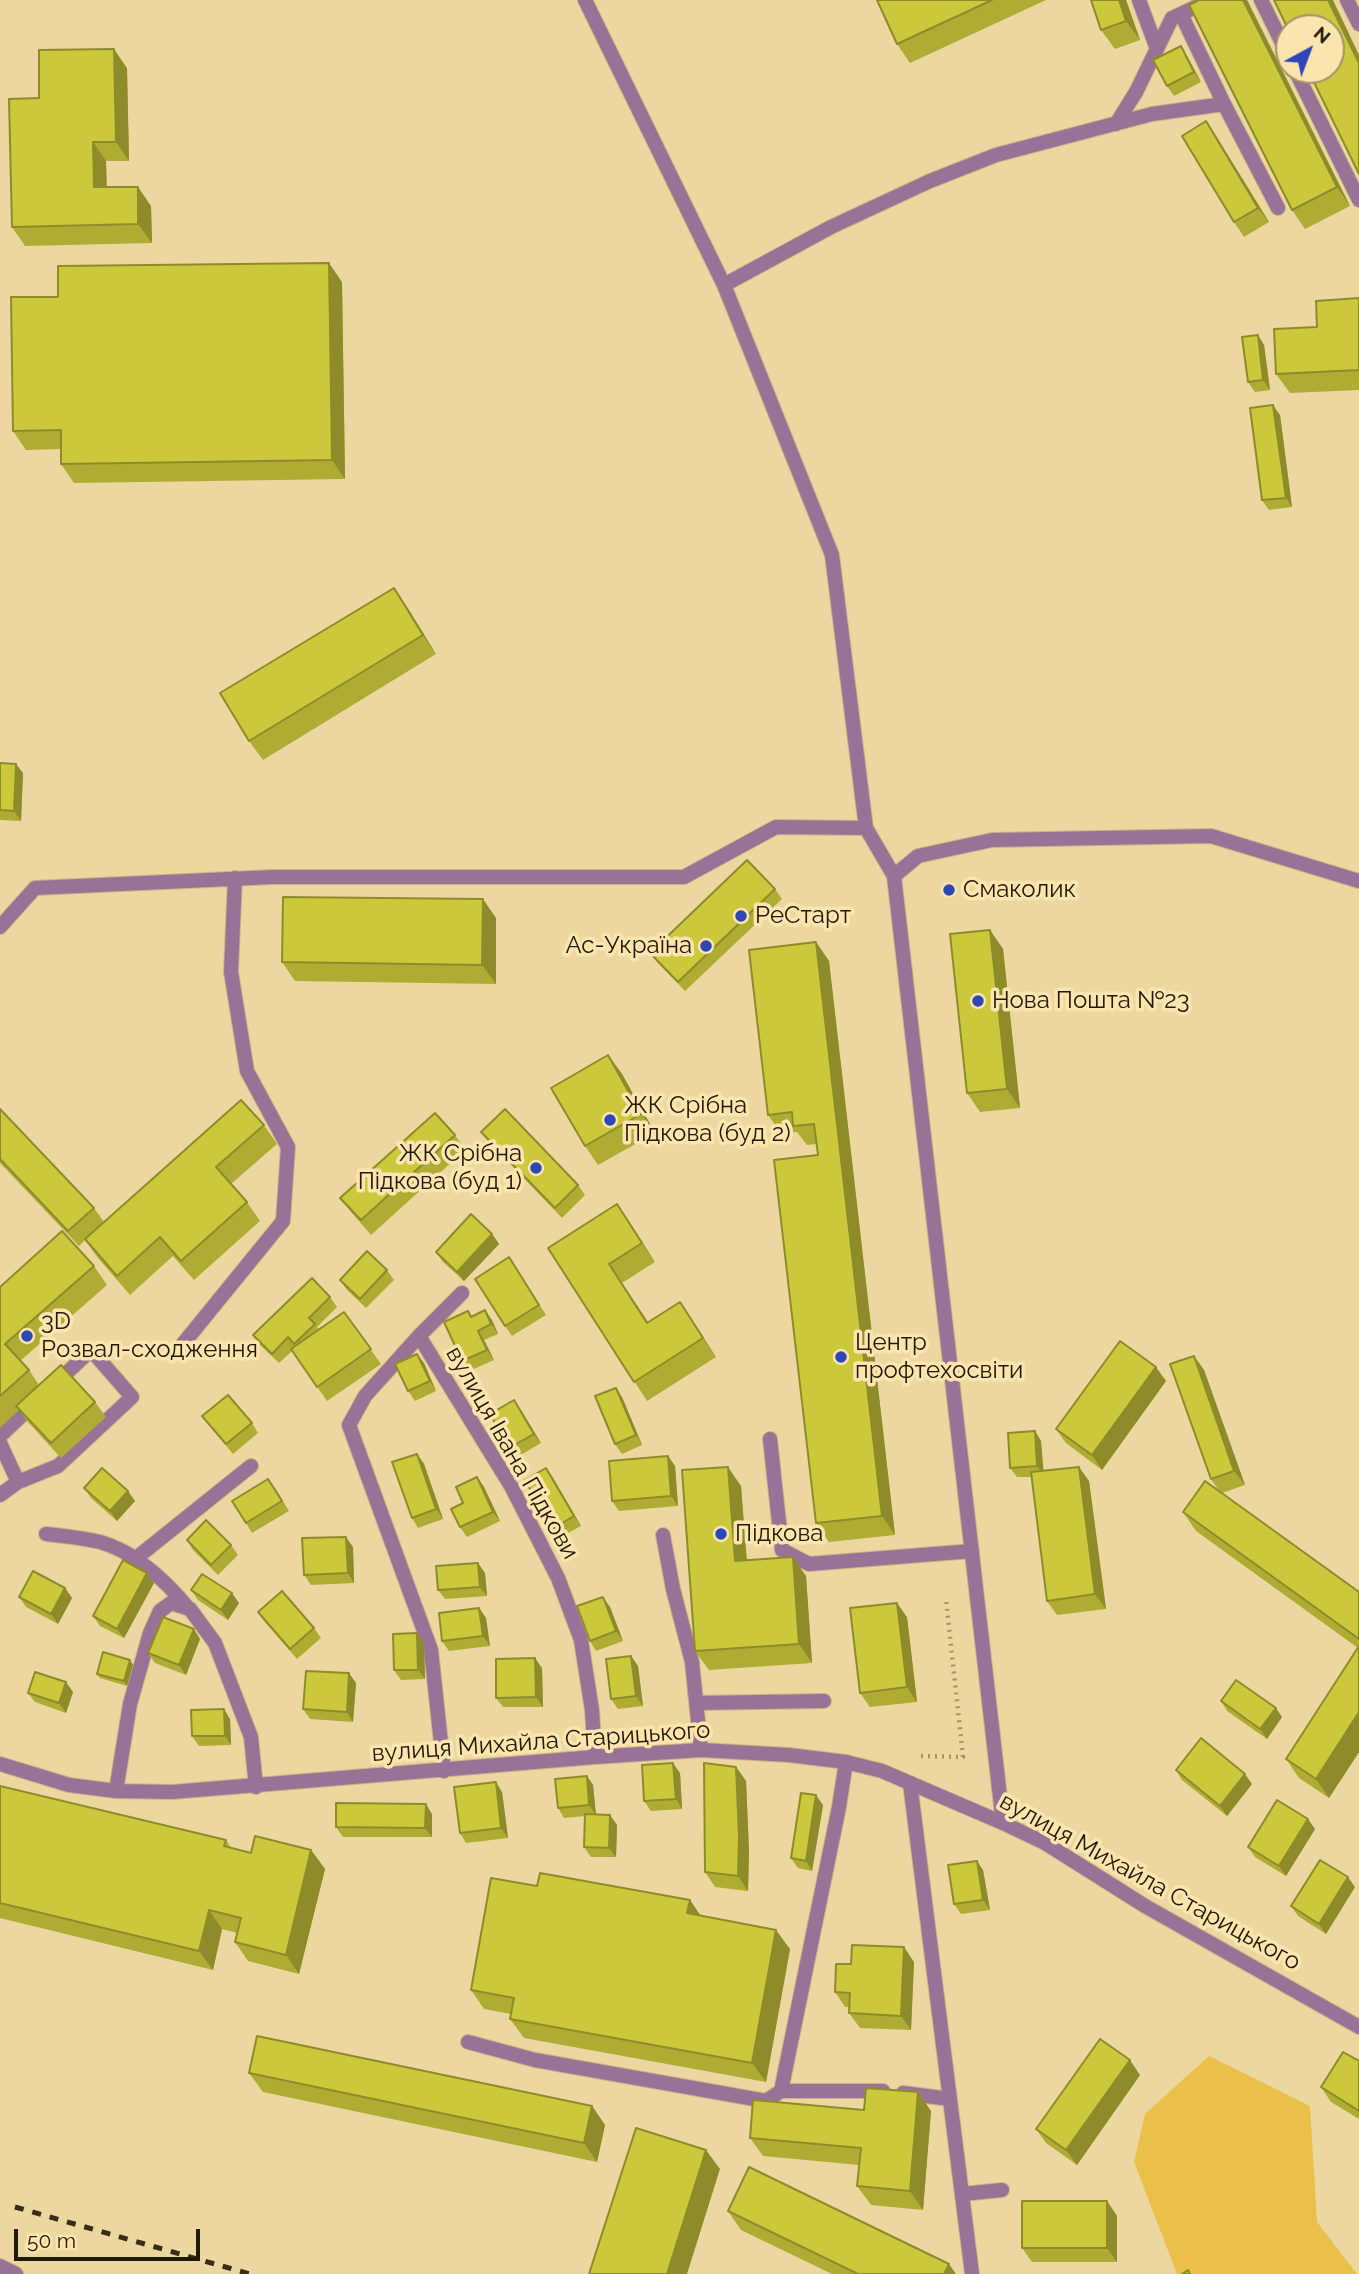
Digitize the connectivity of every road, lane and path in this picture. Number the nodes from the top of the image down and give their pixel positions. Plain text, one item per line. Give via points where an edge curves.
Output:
1 (585, 0) edge
2 (1139, 0) edge
3 (1211, 0) edge
4 (1261, 0) edge
5 (1347, 0) edge
6 (1177, 11) edge
7 (1359, 24) edge
8 (1275, 28) edge
9 (1157, 49) junction
10 (1303, 84) edge
11 (1224, 104) junction
12 (1116, 124) junction
13 (1359, 200) edge
14 (1278, 208) edge
15 (724, 285) junction
16 (866, 828) junction
17 (894, 876) junction
18 (235, 878) junction
19 (1359, 881) edge
20 (0, 928) edge
21 (463, 1293) dead end
22 (419, 1336) junction
23 (178, 1350) dead end
24 (0, 1436) edge
25 (770, 1439) dead end
26 (0, 1443) edge
27 (251, 1466) dead end
28 (18, 1482) junction
29 (0, 1495) edge
30 (46, 1534) dead end
31 (663, 1535) dead end
32 (972, 1551) junction
33 (135, 1559) junction
34 (946, 1599) dead end
35 (190, 1609) junction
36 (824, 1700) dead end
37 (697, 1703) junction
38 (701, 1750) junction
39 (921, 1756) dead end
40 (595, 1757) junction
41 (846, 1762) junction
42 (0, 1764) edge
43 (444, 1771) junction
44 (910, 1783) junction
45 (256, 1787) junction
46 (116, 1791) junction
47 (1003, 1823) junction
48 (1359, 2027) edge
49 (468, 2042) dead end
50 (781, 2091) junction
51 (950, 2099) junction
52 (1002, 2190) dead end
53 (962, 2194) junction
54 (0, 2266) edge
55 (16, 2274) edge
56 (972, 2274) edge

1 - 15 street
2 - 9 street
3 - 6 street
4 - 8 street
5 - 7 street
6 - 9 street
6 - 11 street
9 - 12 street
10 - 13 street
11 - 12 street
11 - 14 street
12 - 15 street via 996,155 941,177 831,227
15 - 16 street via 832,555
16 - 17 street
16 - 18 street via 776,828 684,877
17 - 19 street via 918,856 992,841 1211,836
17 - 32 street
18 - 20 street via 35,888
18 - 23 street via 231,972 247,1071 288,1147 283,1222
21 - 22 street, вулиця Івана Підкови
22 - 40 street, вулиця Івана Підкови via 511,1486 558,1578 581,1640
22 - 43 street, вулиця Івана Підкови via 365,1395 349,1425 431,1650
24 - 28 street via 91,1350 132,1397 58,1466
25 - 32 street via 782,1550 809,1564
26 - 28 street
27 - 33 street
28 - 29 street
30 - 33 street via 103,1543
31 - 37 street
32 - 47 street
33 - 35 street via 169,1585
34 - 39 path via 963,1757
35 - 45 street via 215,1643 236,1695 251,1737
35 - 46 street via 171,1603 160,1611 150,1633 130,1704
36 - 37 street
37 - 38 street
38 - 40 street, вулиця Михайла Старицького
38 - 41 street, вулиця Михайла Старицького
40 - 43 street, вулиця Михайла Старицького
41 - 44 street, вулиця Михайла Старицького
41 - 50 street
42 - 46 street, вулиця Михайла Старицького via 69,1785
43 - 45 street, вулиця Михайла Старицького
44 - 47 street, вулиця Михайла Старицького
44 - 51 street
45 - 46 street, вулиця Михайла Старицького
47 - 48 street, вулиця Михайла Старицького via 1045,1843 1145,1906
49 - 50 street via 535,2060 766,2101
50 - 51 street via 883,2091
51 - 53 street
52 - 53 street
53 - 56 street
54 - 55 street

